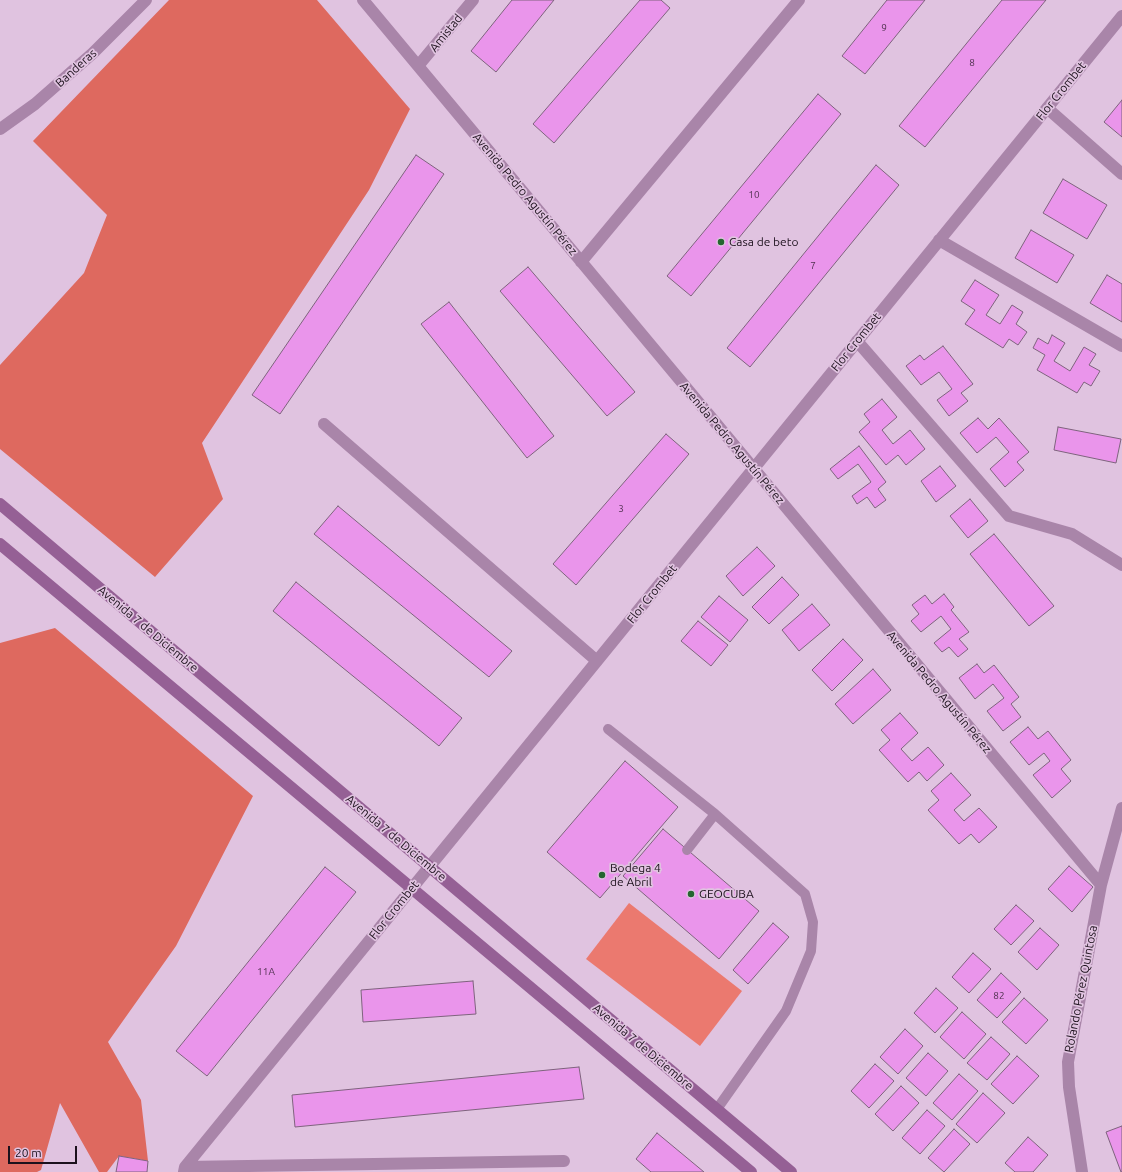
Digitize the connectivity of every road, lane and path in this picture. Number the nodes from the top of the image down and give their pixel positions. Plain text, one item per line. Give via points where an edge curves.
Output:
1 (146, 0) edge
2 (363, 0) edge
3 (473, 0) edge
4 (799, 0) edge
5 (1122, 16) edge
6 (418, 66) junction
7 (1047, 108) junction
8 (0, 128) edge
9 (1122, 174) edge
10 (939, 240) junction
11 (581, 262) junction
12 (858, 341) junction
13 (1122, 346) edge
14 (324, 424) dead end
15 (754, 469) junction
16 (0, 504) edge
17 (0, 544) edge
18 (1122, 565) edge
19 (597, 661) junction
20 (608, 729) dead end
21 (1122, 808) edge
22 (715, 814) junction
23 (687, 850) dead end
24 (429, 866) junction
25 (1101, 885) junction
26 (412, 888) junction
27 (716, 1109) junction
28 (564, 1161) dead end
29 (184, 1170) edge
30 (751, 1172) edge
31 (791, 1172) edge
32 (1082, 1172) edge

1 - 8 street, Banderas via 36,104
2 - 6 street, Avenida Pedro Agustín Pérez
3 - 6 street, Amistad
4 - 11 street
5 - 7 street, Flor Crombet
6 - 11 street, Avenida Pedro Agustín Pérez
7 - 9 street
7 - 10 street, Flor Crombet
10 - 12 street, Flor Crombet
10 - 13 street
11 - 15 street, Avenida Pedro Agustín Pérez
12 - 15 street, Flor Crombet
12 - 18 street via 1009,516 1072,534
14 - 19 street
15 - 19 street, Flor Crombet
15 - 25 street, Avenida Pedro Agustín Pérez
16 - 24 main road, Avenida 7 de Diciembre
17 - 26 main road
19 - 24 street, Flor Crombet
20 - 22 lane
21 - 25 street, Rolando Pérez Quintosa
22 - 23 lane
22 - 27 lane via 805,894 813,922 811,951 786,1011
24 - 26 street, Flor Crombet
24 - 27 main road, Avenida 7 de Diciembre
25 - 32 street, Rolando Pérez Quintosa via 1068,1062 1069,1087
26 - 29 street, Flor Crombet
26 - 30 main road
27 - 31 main road, Avenida 7 de Diciembre
28 - 29 street

